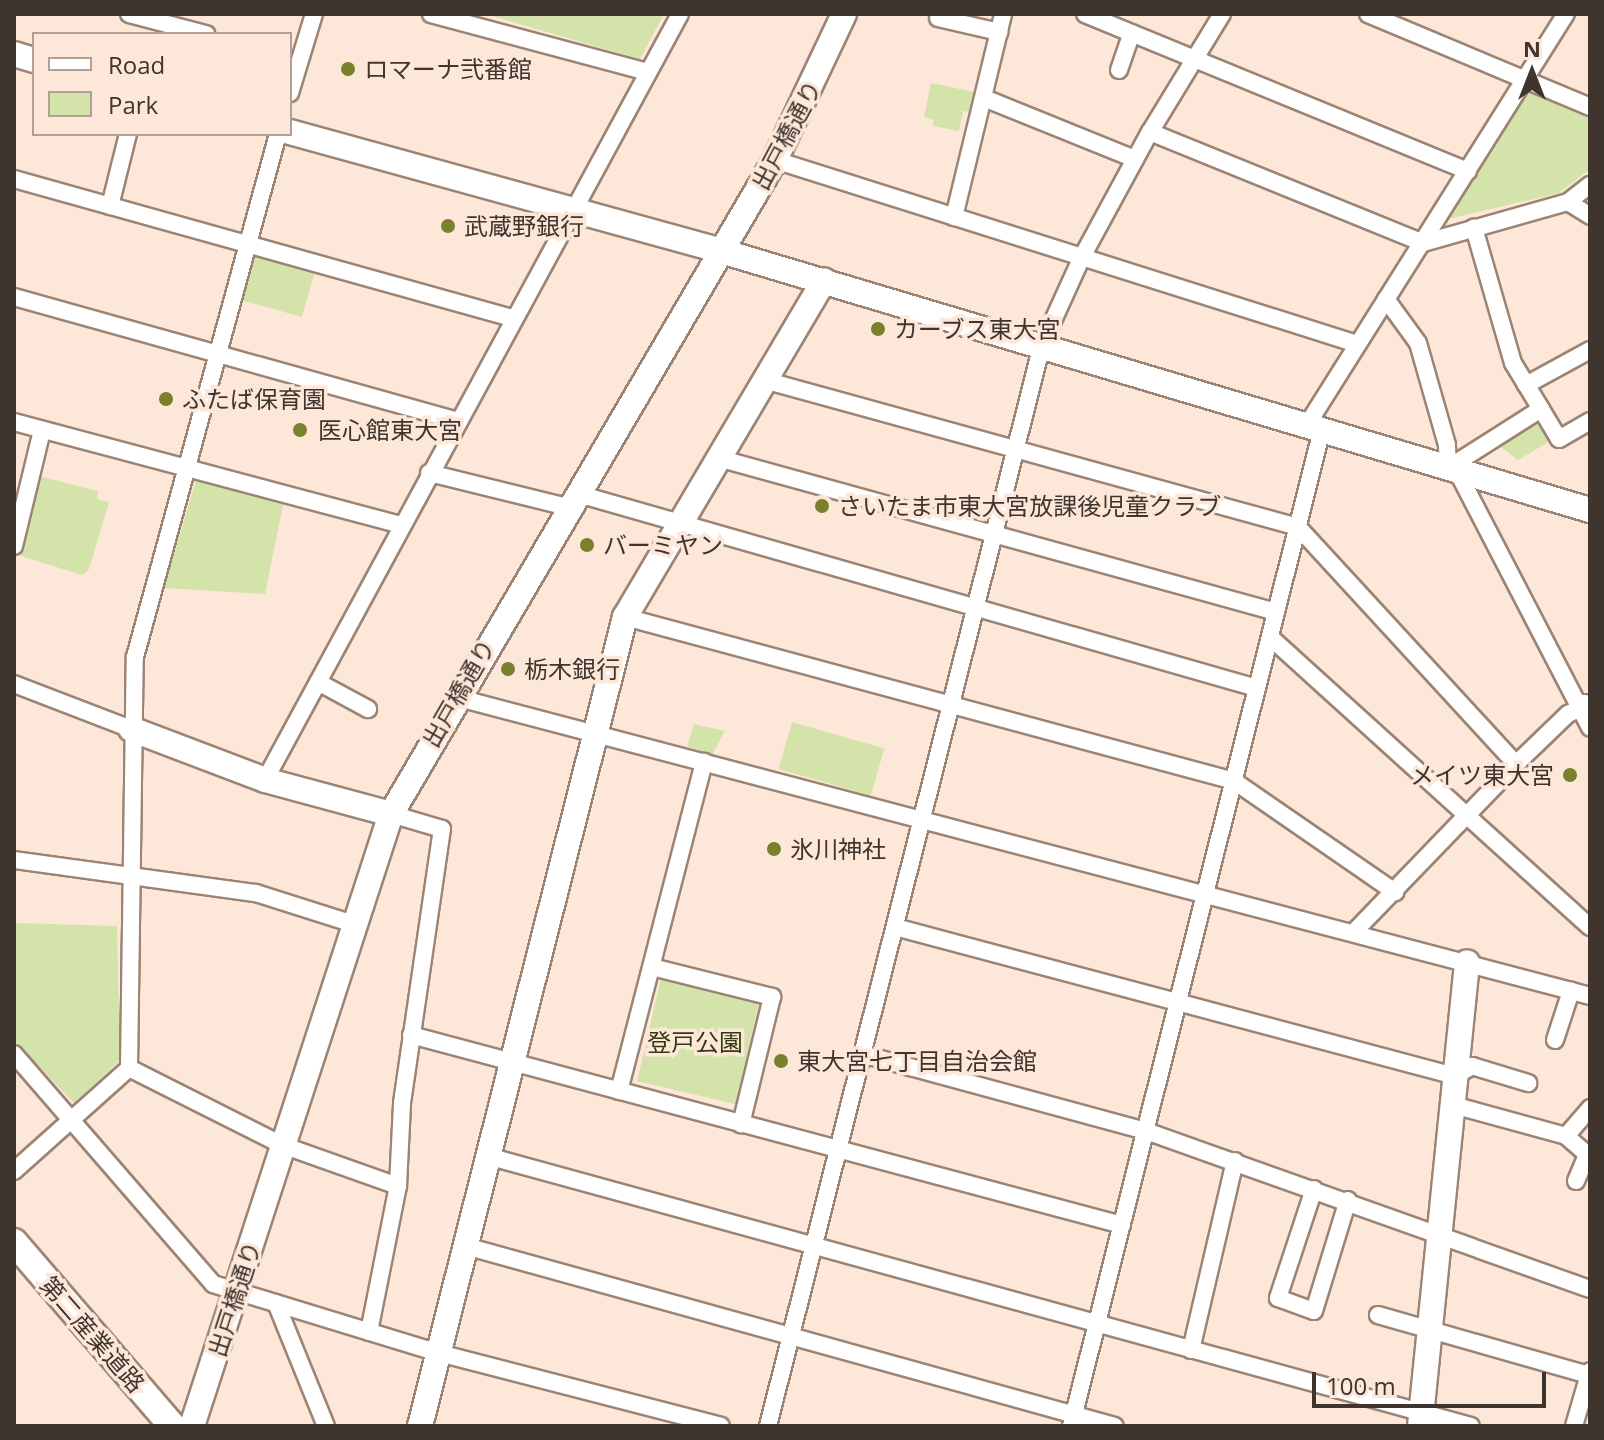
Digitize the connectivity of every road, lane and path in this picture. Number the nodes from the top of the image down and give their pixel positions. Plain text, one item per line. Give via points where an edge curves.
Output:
1 (129, 14) edge
2 (314, 14) edge
3 (431, 14) edge
4 (680, 14) edge
5 (844, 14) edge
6 (1003, 14) edge
7 (1085, 14) edge
8 (1222, 14) edge
9 (1368, 14) edge
10 (1566, 14) edge
11 (938, 18) dead end
12 (156, 28) edge
13 (189, 32) edge
14 (999, 32) junction
15 (1132, 33) junction
16 (295, 57) edge
17 (1195, 59) junction
18 (1119, 70) dead end
19 (647, 72) junction
20 (292, 79) edge
21 (1525, 80) junction
22 (984, 98) junction
23 (1590, 107) edge
24 (1150, 132) junction
25 (292, 133) edge
26 (128, 136) edge
27 (277, 136) edge
28 (1135, 159) junction
29 (775, 160) junction
30 (1468, 171) junction
31 (14, 179) edge
32 (1590, 185) edge
33 (1568, 202) junction
34 (110, 206) junction
35 (570, 209) junction
36 (1590, 216) edge
37 (954, 217) junction
38 (1474, 228) junction
39 (1423, 243) junction
40 (247, 244) junction
41 (721, 251) junction
42 (1082, 257) junction
43 (824, 281) junction
44 (14, 297) edge
45 (1386, 299) junction
46 (512, 318) junction
47 (1357, 344) junction
48 (1042, 345) junction
49 (1590, 350) edge
50 (216, 354) junction
51 (764, 380) junction
52 (1526, 385) junction
53 (1541, 409) junction
54 (457, 421) junction
55 (1590, 421) edge
56 (14, 422) edge
57 (1314, 427) junction
58 (42, 430) junction
59 (1016, 447) junction
60 (718, 458) junction
61 (184, 467) junction
62 (1453, 470) junction
63 (429, 473) junction
64 (571, 500) junction
65 (1590, 510) edge
66 (678, 523) junction
67 (402, 525) junction
68 (1298, 527) junction
69 (994, 534) junction
70 (14, 546) edge
71 (976, 607) junction
72 (1276, 612) junction
73 (625, 617) junction
74 (1270, 637) junction
75 (318, 682) junction
76 (14, 684) edge
77 (1257, 688) junction
78 (455, 697) junction
79 (951, 703) junction
80 (368, 709) dead end
81 (1588, 714) edge
82 (131, 729) junction
83 (598, 734) junction
84 (704, 762) junction
85 (1516, 764) junction
86 (265, 780) junction
87 (1234, 781) junction
88 (391, 814) junction
89 (1465, 818) junction
90 (922, 819) junction
91 (14, 860) edge
92 (129, 874) junction
93 (1395, 892) junction
94 (1205, 894) junction
95 (354, 924) junction
96 (895, 927) junction
97 (1590, 927) edge
98 (1353, 933) junction
99 (1467, 962) junction
100 (652, 967) junction
101 (1571, 991) junction
102 (1590, 996) edge
103 (1178, 1002) junction
104 (411, 1035) junction
105 (1555, 1040) dead end
106 (14, 1054) edge
107 (862, 1054) junction
108 (513, 1062) junction
109 (129, 1068) junction
110 (1455, 1076) junction
111 (1528, 1083) dead end
112 (619, 1091) junction
113 (1453, 1105) junction
114 (1590, 1108) edge
115 (71, 1120) junction
116 (741, 1124) junction
117 (1146, 1131) junction
118 (1566, 1136) junction
119 (282, 1145) junction
120 (838, 1149) junction
121 (1588, 1156) edge
122 (491, 1157) junction
123 (1235, 1161) junction
124 (14, 1171) edge
125 (1576, 1181) dead end
126 (398, 1186) junction
127 (1314, 1189) junction
128 (1348, 1200) junction
129 (1122, 1225) junction
130 (1440, 1233) junction
131 (14, 1242) edge
132 (814, 1245) junction
133 (469, 1247) junction
134 (14, 1260) edge
135 (1590, 1289) edge
136 (237, 1291) junction
137 (276, 1303) junction
138 (1378, 1315) dead end
139 (1097, 1324) junction
140 (1430, 1329) junction
141 (369, 1332) junction
142 (791, 1336) junction
143 (1191, 1350) junction
144 (439, 1353) junction
145 (1590, 1373) edge
146 (1421, 1418) edge
147 (1073, 1420) edge
148 (156, 1426) edge
149 (172, 1426) edge
150 (192, 1426) edge
151 (326, 1426) edge
152 (420, 1426) edge
153 (721, 1426) edge
154 (768, 1426) edge
155 (1115, 1426) edge
156 (1471, 1426) edge
157 (1574, 1426) edge

1 - 12 street
2 - 16 street
3 - 19 street
4 - 19 street
5 - 29 street, 出戸橋通り
6 - 14 street
7 - 15 street
8 - 17 street
9 - 21 street
10 - 21 street
11 - 14 street
12 - 13 street
14 - 22 street
15 - 17 street
15 - 18 street
16 - 20 street
17 - 24 street
17 - 30 street
19 - 35 street
21 - 23 street
21 - 30 street
22 - 28 street
22 - 37 street
24 - 28 street
24 - 39 street
25 - 35 street
26 - 34 street
27 - 40 street
28 - 42 street
29 - 37 street
29 - 41 street, 出戸橋通り
30 - 39 street
31 - 34 street
32 - 33 street
33 - 36 street
33 - 38 street
34 - 40 street
35 - 41 street
35 - 46 street
37 - 42 street
38 - 39 street
38 - 52 street via 1513,363
39 - 45 street
40 - 46 street
40 - 50 street
41 - 43 street
41 - 64 street, 出戸橋通り
42 - 47 street
42 - 48 street
43 - 48 street
43 - 51 street
44 - 50 street
45 - 47 street
45 - 62 street via 1418,343
46 - 54 street
47 - 57 street
48 - 57 street
48 - 59 street
49 - 52 street
50 - 54 street
50 - 61 street
51 - 59 street
51 - 60 street
52 - 53 street
53 - 55 street via 1559,439
53 - 62 street
54 - 63 street
56 - 58 street
57 - 62 street
57 - 68 street
58 - 61 street
58 - 70 street
59 - 68 street
59 - 69 street
60 - 66 street
60 - 69 street
61 - 67 street
61 - 82 street via 135,657
62 - 65 street
62 - 81 street
63 - 64 street
63 - 67 street
64 - 66 street
64 - 78 street, 出戸橋通り
66 - 71 street
66 - 73 street
67 - 75 street
68 - 72 street
68 - 85 street
69 - 71 street
69 - 72 street
71 - 77 street
71 - 79 street
72 - 74 street
73 - 79 street
73 - 83 street
74 - 77 street
74 - 89 street
75 - 80 street
75 - 86 street
76 - 82 street
77 - 87 street
78 - 83 street
78 - 88 street, 出戸橋通り
79 - 87 street
79 - 90 street
81 - 85 street via 1568,714
82 - 86 street
82 - 92 street
83 - 84 street
83 - 108 street
84 - 90 street
84 - 100 street
85 - 89 street
86 - 88 street
87 - 93 street
87 - 94 street
88 - 95 street, 出戸橋通り
88 - 104 street via 442,829
89 - 93 street
89 - 97 street
90 - 94 street
90 - 96 street
91 - 92 street
92 - 95 street via 256,893
92 - 109 street
93 - 98 street
94 - 98 street
94 - 103 street
95 - 119 street, 出戸橋通り
96 - 103 street
96 - 107 street
98 - 99 street
99 - 101 street
99 - 110 street
100 - 112 street
100 - 116 street via 772,997
101 - 102 street
101 - 105 street
103 - 110 street
103 - 117 street
104 - 108 street
104 - 126 street
106 - 115 street
107 - 117 street
107 - 120 street
108 - 112 street
108 - 122 street
109 - 115 street
109 - 119 street
110 - 111 street via 1472,1066
110 - 113 street
112 - 116 street
113 - 118 street
113 - 130 street
114 - 118 street
115 - 124 street
115 - 136 street via 213,1284
116 - 120 street
117 - 123 street
117 - 129 street
118 - 121 street
119 - 126 street
119 - 136 street, 出戸橋通り
120 - 129 street
120 - 132 street
121 - 125 street
122 - 132 street
122 - 133 street
123 - 127 street
123 - 143 street
126 - 141 street
127 - 128 street
127 - 128 street via 1278,1298 1314,1311
128 - 130 street
129 - 139 street
130 - 135 street
130 - 140 street
131 - 149 main road, 第二産業道路
132 - 139 street
132 - 142 street
133 - 142 street
133 - 144 street
134 - 148 main road, 第二産業道路
136 - 137 street
136 - 150 street, 出戸橋通り
137 - 141 street
137 - 151 street
138 - 140 street
139 - 143 street
139 - 147 street
140 - 145 street
140 - 146 street
141 - 144 street
142 - 147 street
142 - 154 street
143 - 146 street
144 - 152 street
144 - 153 street
145 - 157 street
146 - 156 street
147 - 155 street

